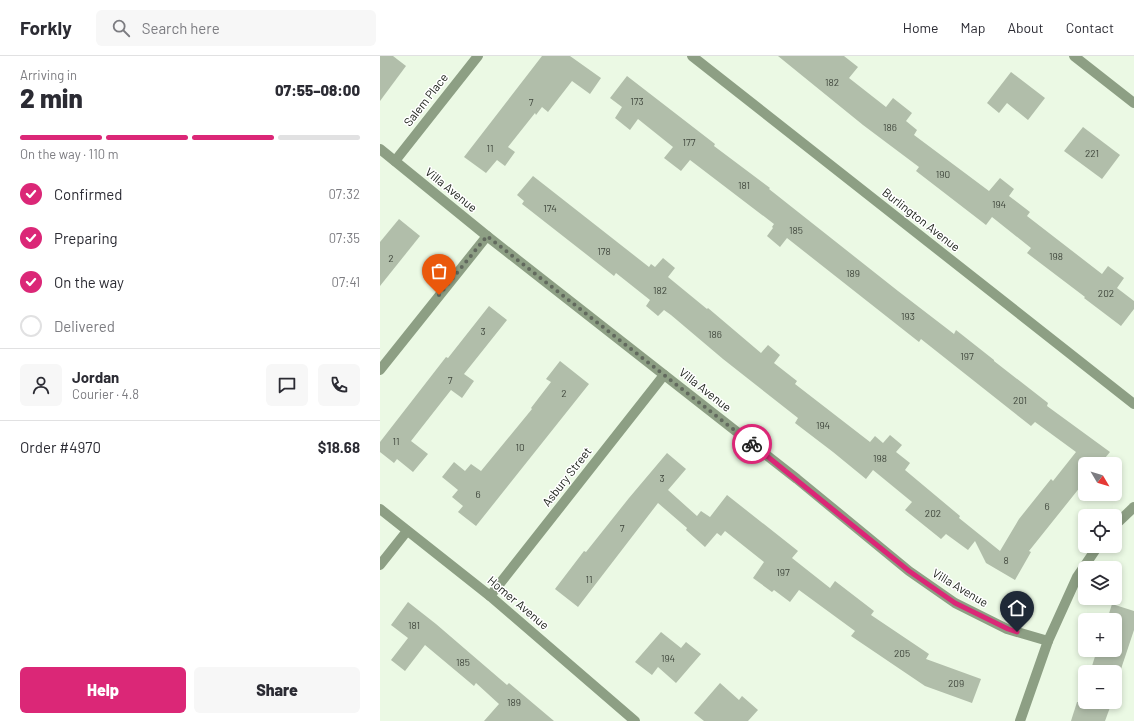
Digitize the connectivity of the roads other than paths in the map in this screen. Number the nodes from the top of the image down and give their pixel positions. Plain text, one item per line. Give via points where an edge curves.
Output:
1 (478, 56) edge
2 (692, 56) edge
3 (1074, 56) edge
4 (1134, 103) edge
5 (380, 149) edge
6 (395, 161) junction
7 (487, 236) junction
8 (380, 370) edge
9 (664, 375) junction
10 (1134, 404) edge
11 (1134, 507) edge
12 (380, 509) edge
13 (1122, 518) edge
14 (407, 531) junction
15 (1093, 553) edge
16 (380, 565) edge
17 (490, 596) junction
18 (1048, 640) junction
19 (635, 721) edge
20 (1020, 721) edge

1 - 6 street, Salem Place
2 - 10 street, Burlington Avenue
3 - 4 street
5 - 6 street, Villa Avenue
6 - 7 street, Villa Avenue
7 - 8 street
7 - 9 street, Villa Avenue
9 - 17 street, Asbury Street
9 - 18 street, Villa Avenue via 909,571 955,603 1008,629
11 - 13 street
12 - 14 street, Homer Avenue
14 - 16 street
14 - 17 street, Homer Avenue
15 - 18 street via 1076,577
17 - 19 street, Homer Avenue
18 - 20 street

